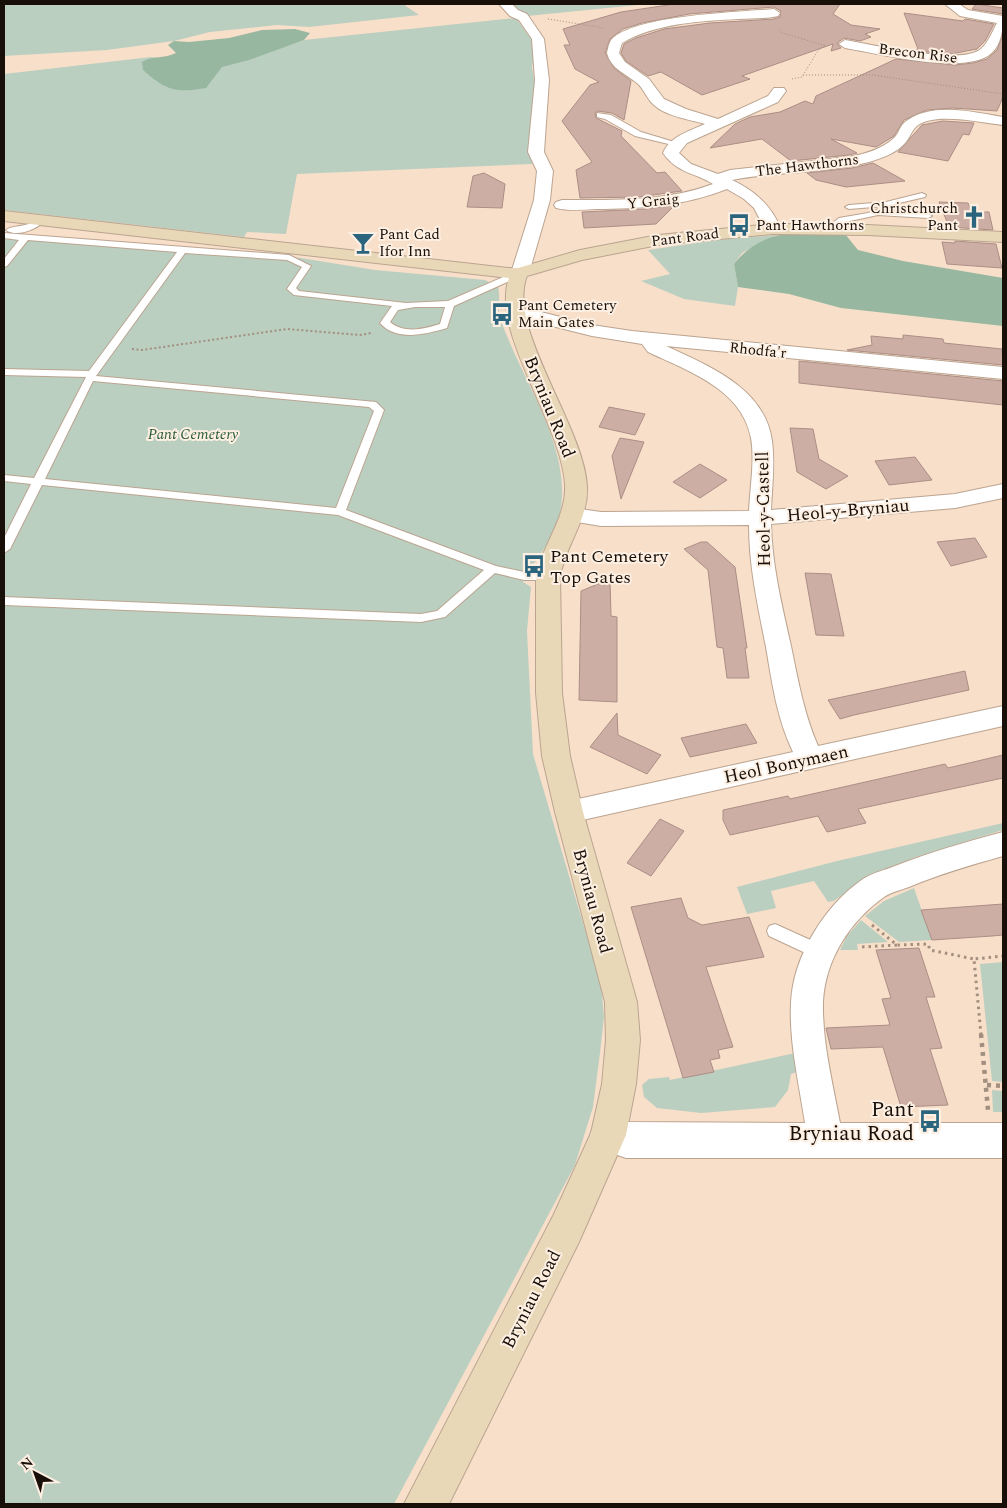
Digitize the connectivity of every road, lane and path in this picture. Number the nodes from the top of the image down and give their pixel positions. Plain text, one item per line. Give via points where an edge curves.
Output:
1 (505, 4) edge
2 (951, 4) edge
3 (774, 13) dead end
4 (523, 17) junction
5 (760, 17) junction
6 (1003, 22) edge
7 (626, 34) junction
8 (845, 44) joint
9 (824, 45) junction
10 (803, 74) junction
11 (779, 90) joint
12 (1003, 94) edge
13 (600, 115) dead end
14 (1003, 121) edge
15 (720, 124) junction
16 (677, 144) junction
17 (722, 182) junction
18 (922, 195) dead end
19 (886, 204) junction
20 (849, 207) dead end
21 (572, 208) dead end
22 (878, 213) junction
23 (4, 216) edge
24 (928, 216) dead end
25 (42, 220) junction
26 (830, 228) junction
27 (4, 229) edge
28 (774, 229) junction
29 (4, 236) edge
30 (1003, 237) edge
31 (25, 238) junction
32 (183, 250) junction
33 (4, 264) edge
34 (520, 273) junction
35 (404, 304) junction
36 (450, 304) junction
37 (515, 314) junction
38 (387, 326) junction
39 (652, 339) junction
40 (112, 349) junction
41 (4, 372) edge
42 (1003, 373) edge
43 (92, 376) junction
44 (4, 478) edge
45 (39, 481) junction
46 (1003, 491) edge
47 (340, 512) junction
48 (573, 515) junction
49 (760, 518) junction
50 (4, 549) edge
51 (493, 569) junction
52 (548, 577) junction
53 (4, 601) edge
54 (1003, 716) edge
55 (810, 759) junction
56 (569, 812) junction
57 (1003, 844) edge
58 (877, 930) dead end
59 (775, 931) dead end
60 (897, 945) junction
61 (862, 947) dead end
62 (820, 952) junction
63 (1003, 956) edge
64 (974, 958) junction
65 (987, 1085) junction
66 (1003, 1086) edge
67 (996, 1130) edge
68 (608, 1135) junction
69 (826, 1140) junction
70 (426, 1504) edge

1 - 4 street
2 - 6 street, Brecon Rise via 964,13
3 - 5 street
4 - 7 path via 586,24
4 - 34 street via 538,39 542,80 536,152 545,171 542,200
5 - 7 street via 658,24
5 - 9 path via 782,33
6 - 8 street, Brecon Rise via 984,53 973,58 946,59
7 - 15 street via 616,42 613,54 622,66 646,83 653,97 678,111
8 - 9 path
9 - 10 path
10 - 11 path via 802,77 783,80
10 - 12 path via 873,75
11 - 15 street via 773,99
13 - 16 lane via 638,134
14 - 17 street, The Hawthorns via 960,115 930,117 914,122 894,145 868,157 834,164 730,175
15 - 16 street
16 - 17 street, The Hawthorns via 672,153 678,162
17 - 21 street, Y Graig via 694,196
17 - 28 street, The Hawthorns via 754,198
18 - 19 lane
19 - 20 lane
19 - 22 lane
22 - 24 lane
22 - 26 lane via 841,220
23 - 25 street
25 - 27 lane via 35,226 19,230
25 - 34 street
26 - 28 street, Pant Road
26 - 30 street, Pant Road
28 - 34 street, Pant Road via 692,235 620,246
29 - 31 lane
31 - 32 lane
31 - 33 lane
32 - 35 lane via 289,258 307,266 291,289 297,294
32 - 40 lane
34 - 36 lane
34 - 37 street, Bryniau Road via 514,292
35 - 36 lane
35 - 38 lane via 395,308 385,324
36 - 38 lane via 444,326 417,331
37 - 39 street, Rhodfa'r via 529,314 598,332
37 - 48 street, Bryniau Road via 570,452 578,494
38 - 40 path via 360,335 287,329 142,350
39 - 42 street, Rhodfa'r
39 - 49 street, Heol-y-Castell via 655,348 701,369 751,410 762,440
40 - 43 lane
41 - 43 lane
43 - 45 lane
43 - 47 lane via 372,404 380,410
44 - 45 lane
45 - 47 lane
45 - 50 lane
46 - 49 street, Heol-y-Bryniau via 955,501
47 - 51 lane
48 - 49 street, Heol-y-Bryniau via 601,519
48 - 52 street, Bryniau Road via 550,565
49 - 55 street, Heol-y-Castell via 763,567 793,719
51 - 52 lane
51 - 53 lane via 441,614 421,618
52 - 56 street, Bryniau Road via 549,693 556,756
54 - 55 street, Heol Bonymaen
55 - 56 street, Heol Bonymaen
56 - 68 street, Bryniau Road via 621,1002 619,1084
57 - 62 street via 938,862 875,887 850,908 834,927
58 - 60 path
59 - 62 lane
60 - 61 path
60 - 64 path via 928,944 930,950
62 - 69 street via 807,1001
63 - 64 path
64 - 65 path
65 - 66 path
65 - 67 path
67 - 69 street
68 - 69 street via 626,1140
68 - 70 street, Bryniau Road via 566,1229

